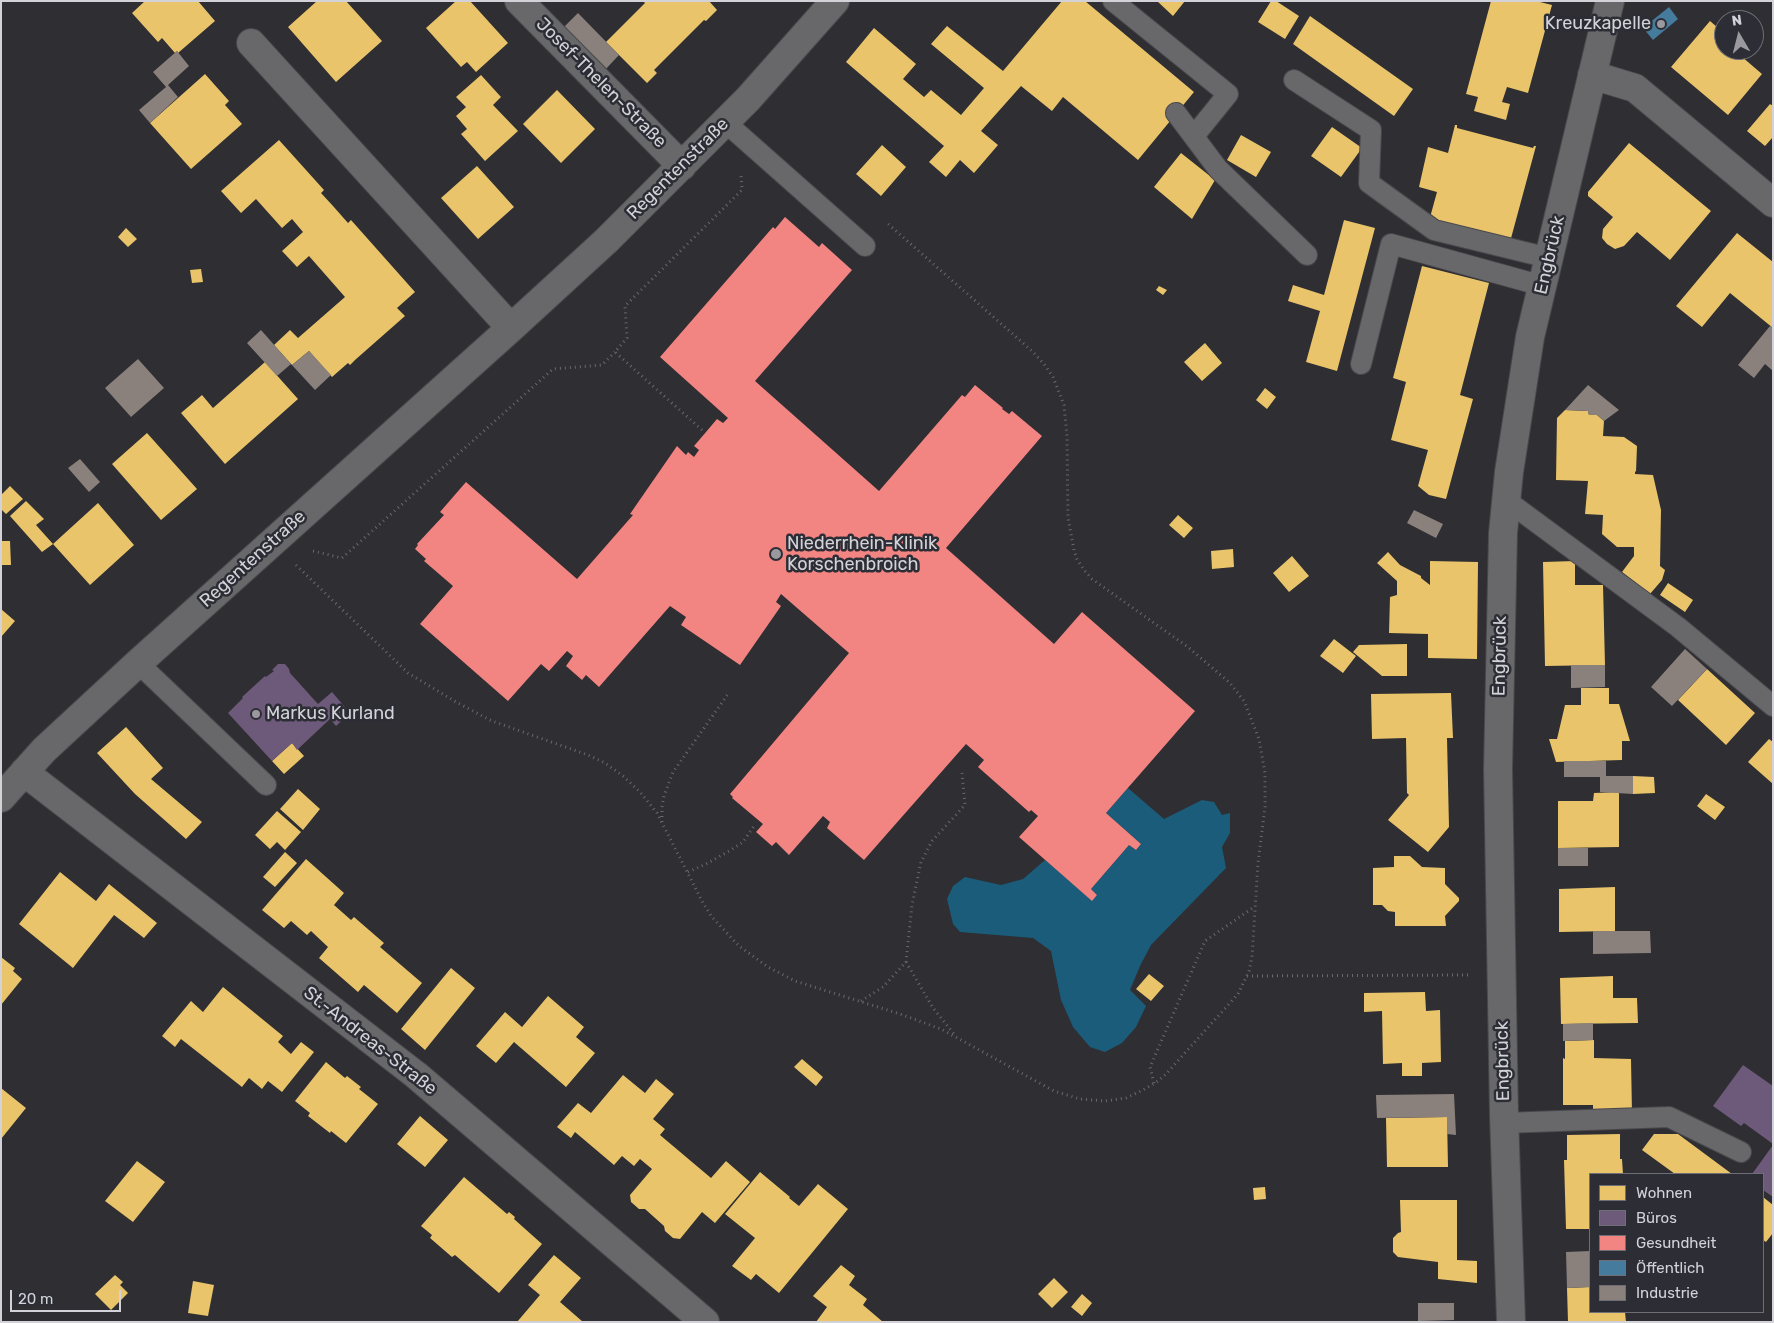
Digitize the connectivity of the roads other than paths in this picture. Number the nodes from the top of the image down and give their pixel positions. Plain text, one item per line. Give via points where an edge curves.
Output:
1 (519, 1) edge
2 (835, 1) edge
3 (1113, 1) edge
4 (1610, 1) edge
5 (251, 43) dead end
6 (1592, 75) junction
7 (1294, 80) dead end
8 (1176, 113) dead end
9 (725, 122) junction
10 (1194, 136) junction
11 (682, 166) junction
12 (1773, 203) edge
13 (865, 246) dead end
14 (1307, 255) dead end
15 (1549, 258) junction
16 (1543, 286) junction
17 (511, 328) junction
18 (1361, 364) dead end
19 (1506, 500) junction
20 (138, 663) junction
21 (1773, 706) edge
22 (24, 772) junction
23 (266, 785) dead end
24 (1, 798) edge
25 (1504, 1123) junction
26 (1741, 1152) dead end
27 (694, 1319) edge
28 (1511, 1322) edge

1 - 11 street, Josef-Thelen-Straße
2 - 9 street, Regentenstraße
3 - 10 lane via 1228,94
4 - 6 street, Engbrück
5 - 17 street
6 - 12 street via 1635,88
6 - 15 street, Engbrück
7 - 15 lane via 1371,130 1369,183 1434,230
8 - 10 lane
9 - 11 street, Regentenstraße
9 - 13 lane
10 - 14 lane via 1218,169
11 - 17 street, Regentenstraße
15 - 16 street, Engbrück
16 - 18 lane via 1391,244
16 - 19 street, Engbrück via 1530,337
17 - 20 street, Regentenstraße
19 - 21 lane via 1678,626
19 - 25 street, Engbrück via 1501,572 1498,734
20 - 22 street, Regentenstraße
20 - 23 lane
22 - 24 street, Regentenstraße
22 - 27 street, St.-Andreas-Straße via 416,1075
25 - 26 lane via 1668,1117
25 - 28 street, Engbrück

